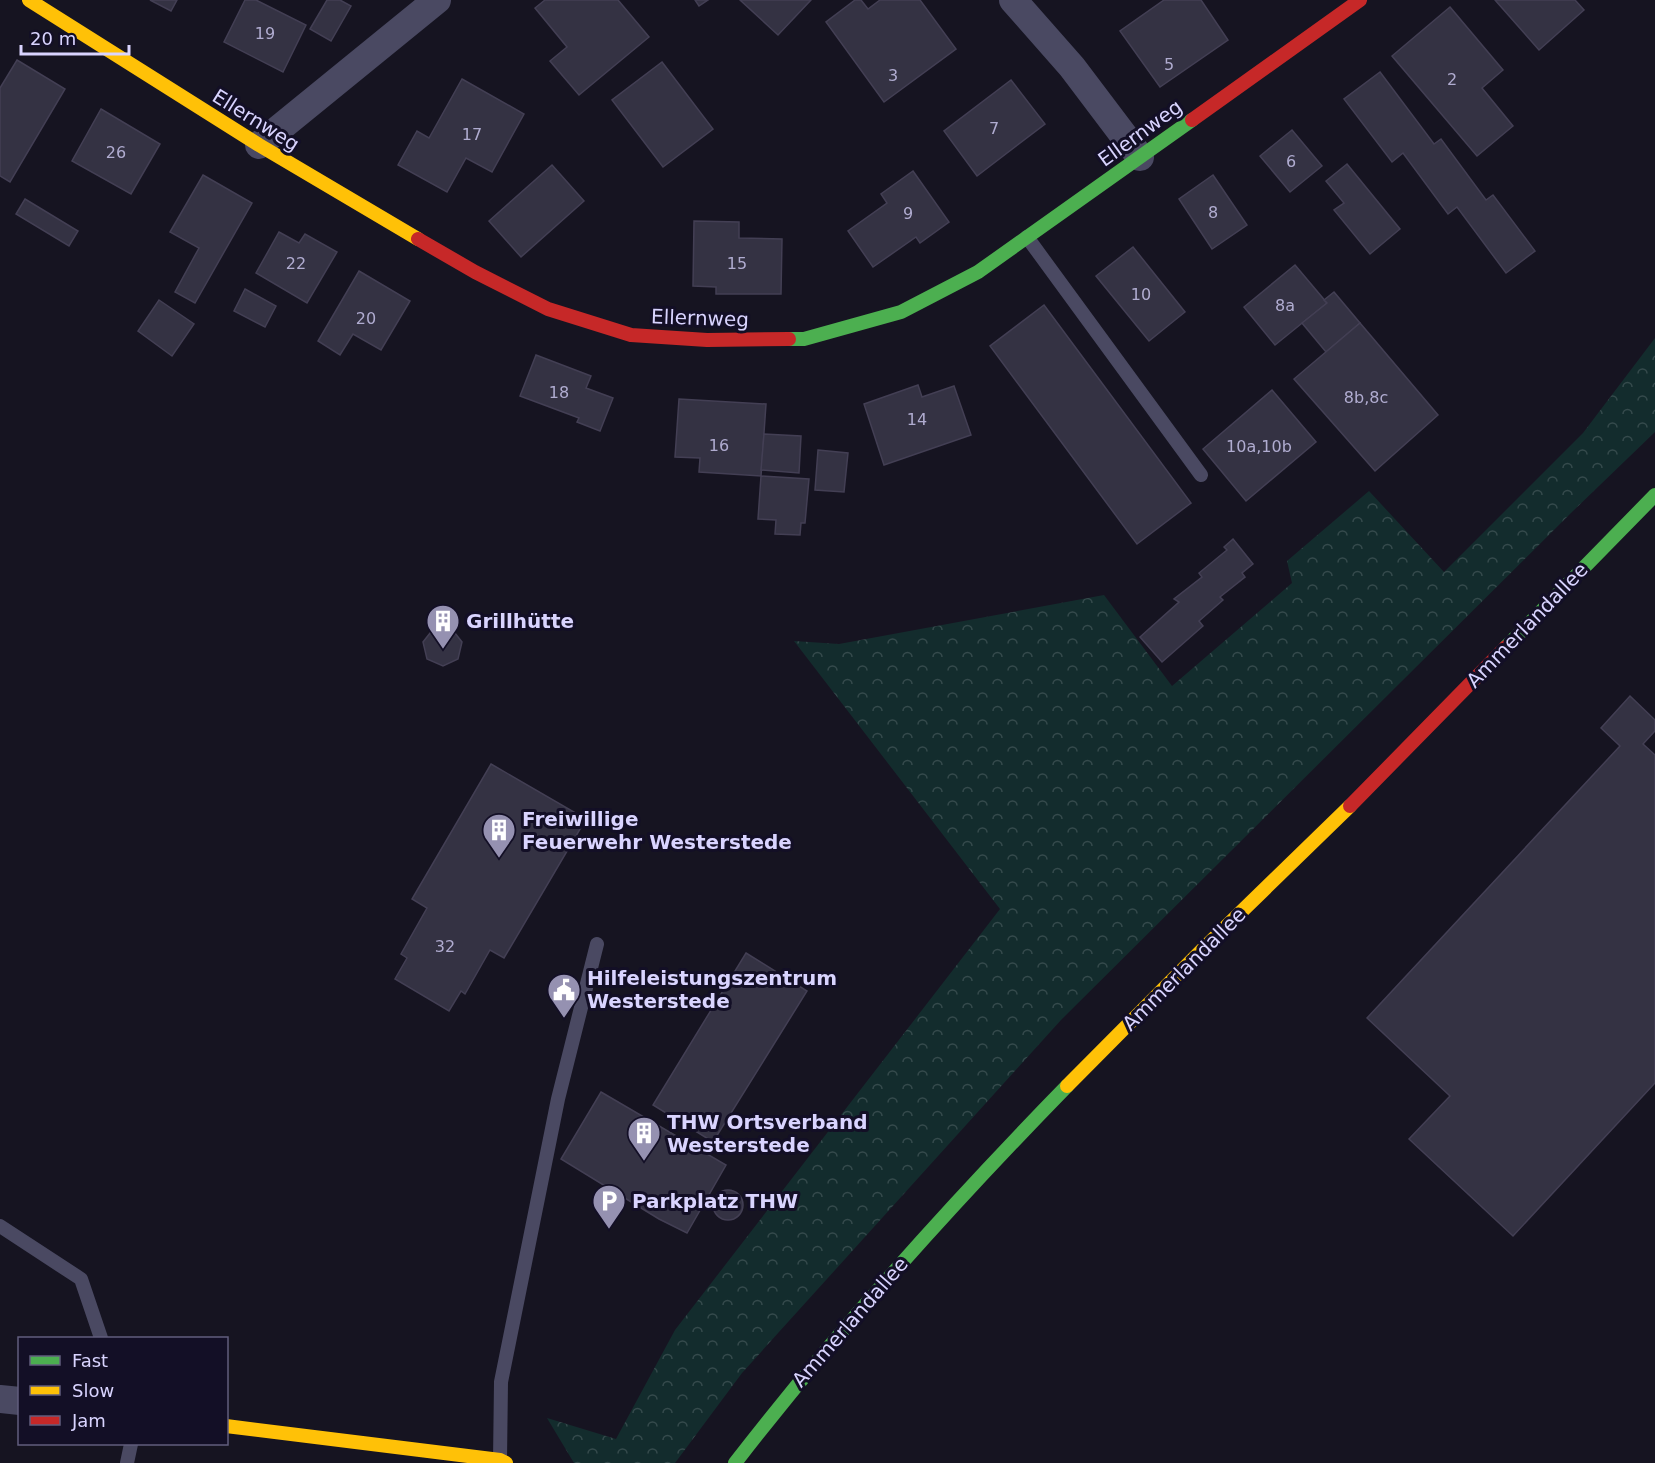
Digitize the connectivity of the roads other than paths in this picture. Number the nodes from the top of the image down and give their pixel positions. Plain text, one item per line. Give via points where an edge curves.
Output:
1 (29, 0) edge
2 (437, 0) edge
3 (1013, 0) edge
4 (1360, 0) edge
5 (260, 145) junction
6 (1140, 157) junction
7 (1028, 237) junction
8 (1201, 475) dead end
9 (1655, 495) edge
10 (597, 944) dead end
11 (0, 1226) edge
12 (101, 1337) edge
13 (0, 1399) edge
14 (18, 1401) edge
15 (228, 1426) edge
16 (131, 1445) edge
17 (503, 1461) edge
18 (127, 1463) edge
19 (735, 1463) edge

1 - 5 street, Ellernweg
2 - 5 street
3 - 6 street via 1072,67
4 - 6 street, Ellernweg
5 - 7 street, Ellernweg via 475,272 548,309 631,335 707,340 804,339 901,312 978,272
6 - 7 street, Ellernweg
7 - 8 lane
9 - 19 street, Ammerlandallee via 1004,1152 904,1258 807,1370
10 - 17 lane via 558,1099 501,1382
11 - 12 lane via 81,1279
13 - 14 street
15 - 17 street
16 - 18 lane

